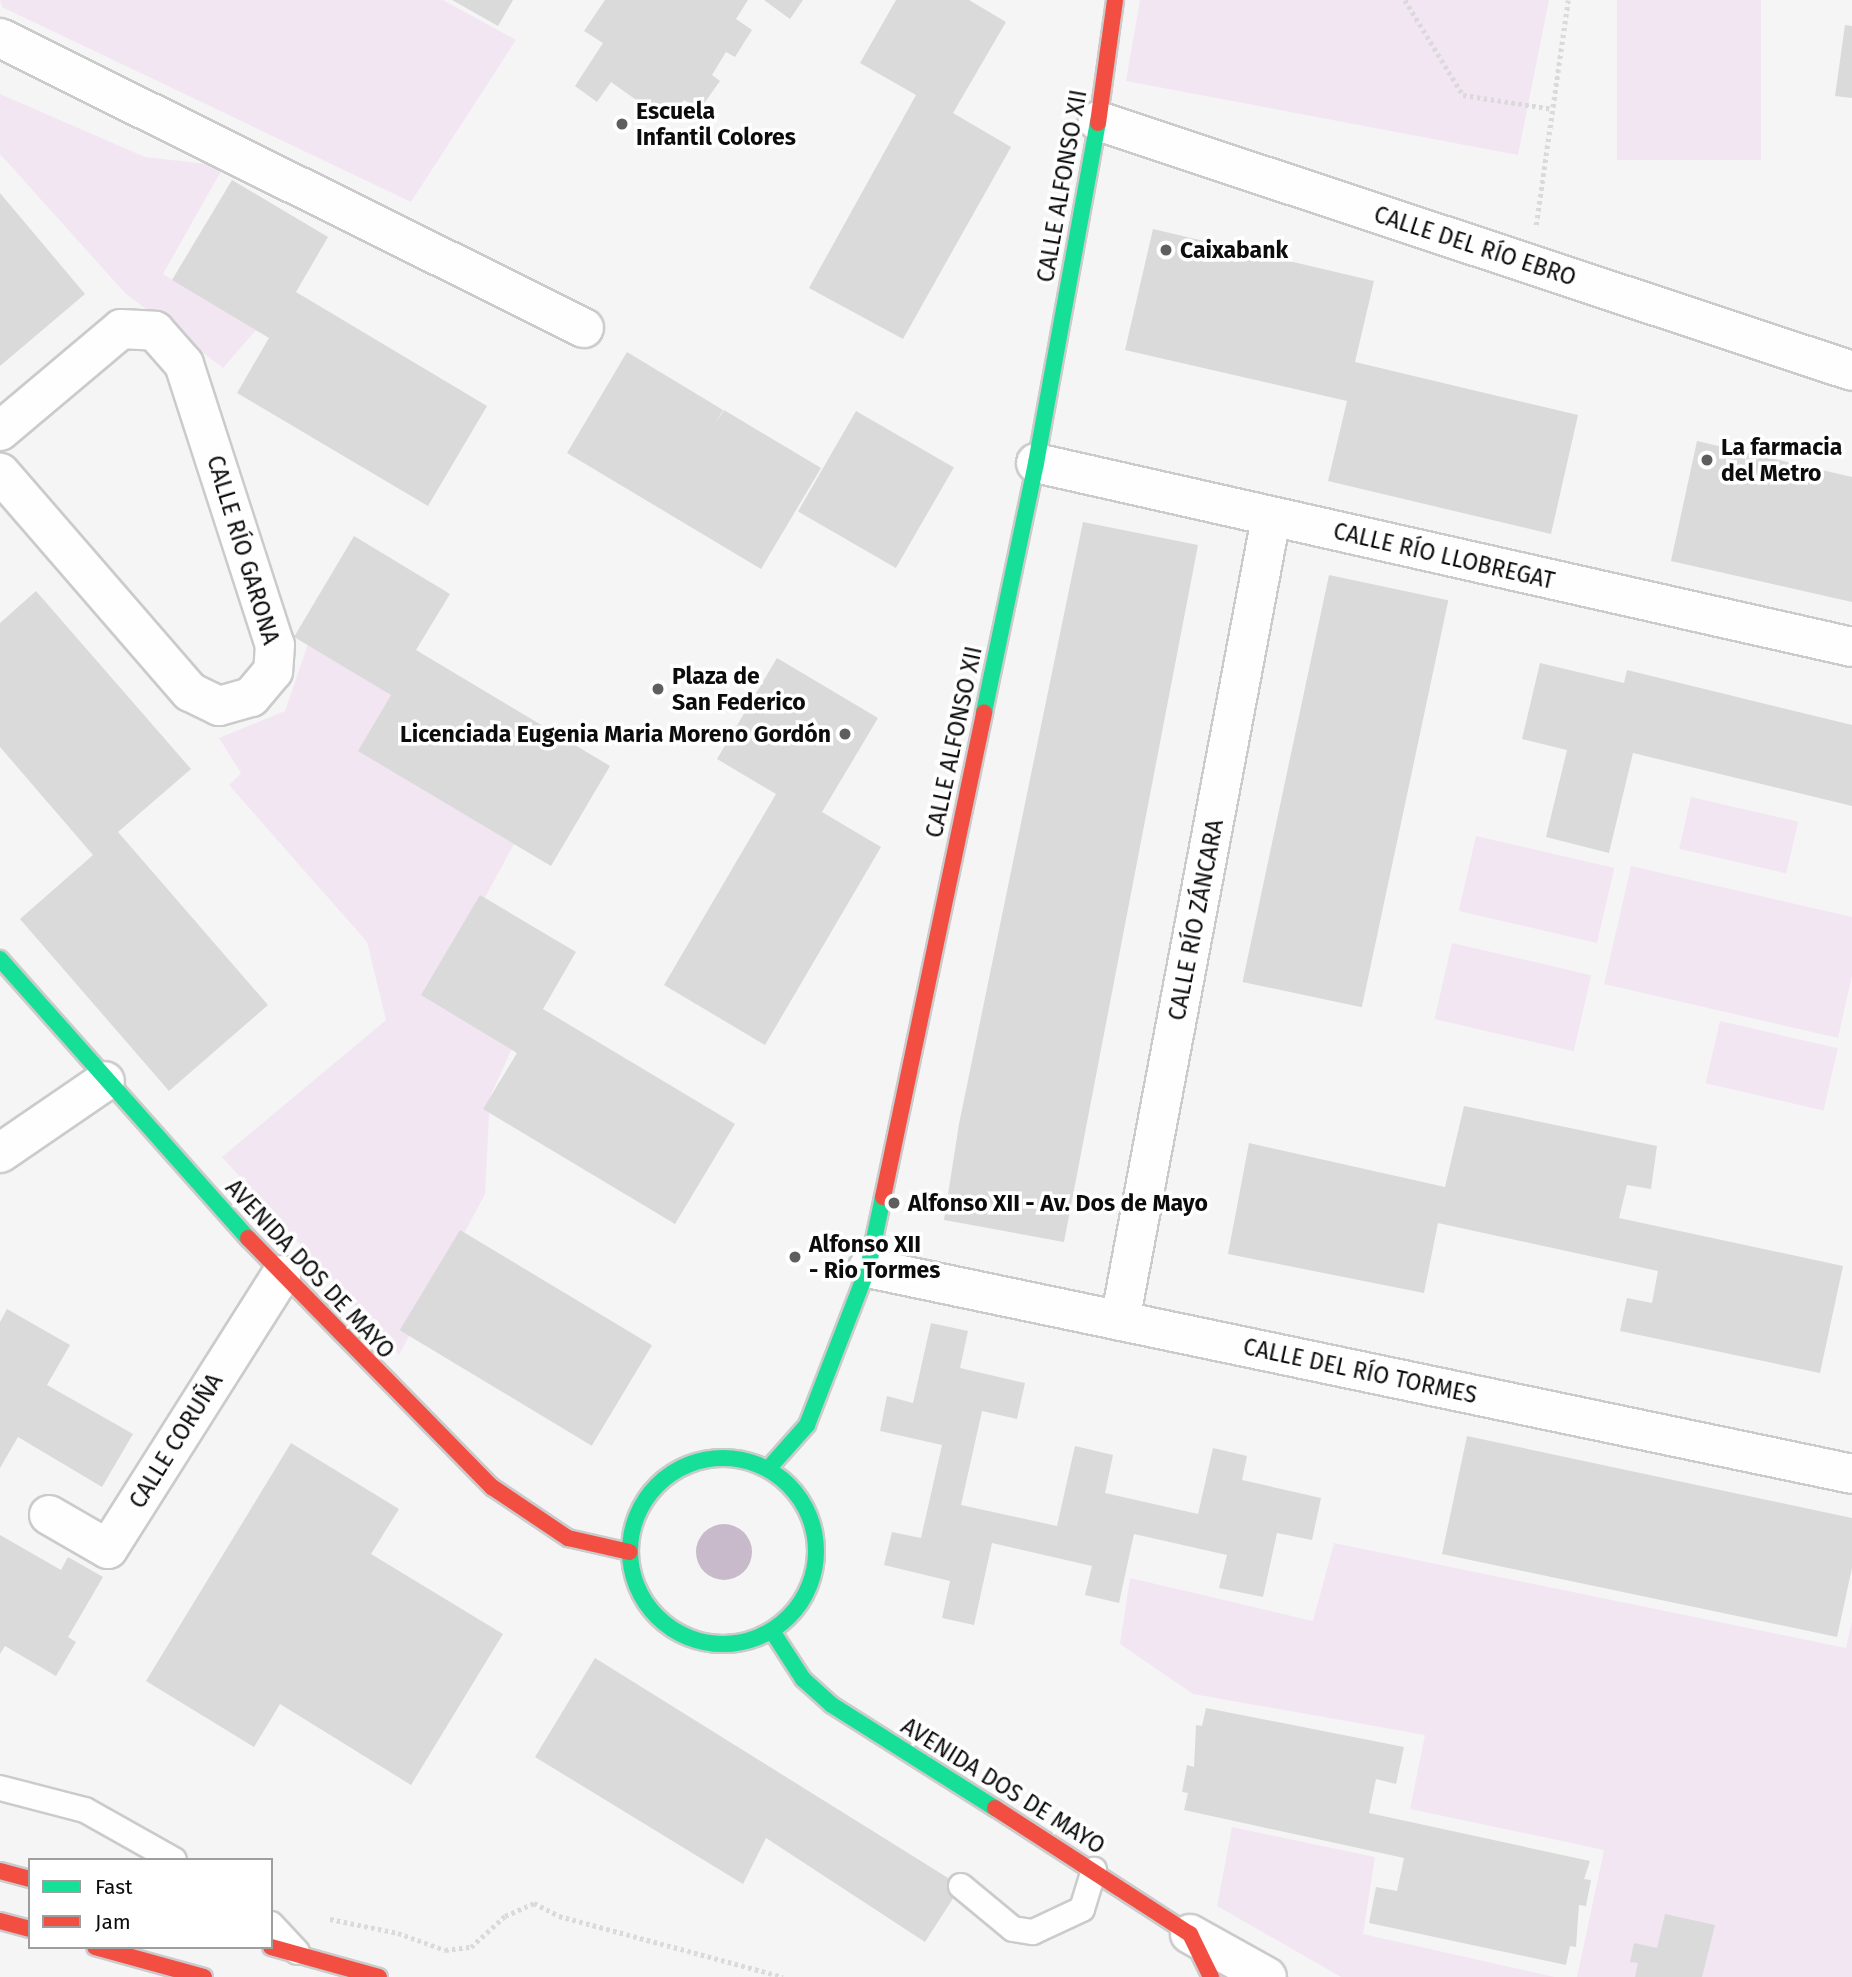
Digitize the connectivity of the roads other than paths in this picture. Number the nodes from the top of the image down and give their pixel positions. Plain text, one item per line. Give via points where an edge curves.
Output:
1 (1115, 0) edge
2 (0, 38) edge
3 (1098, 121) junction
4 (584, 328) dead end
5 (1852, 371) edge
6 (0, 431) edge
7 (1036, 463) junction
8 (0, 473) edge
9 (1271, 518) junction
10 (1852, 647) edge
11 (0, 959) edge
12 (106, 1081) junction
13 (0, 1153) edge
14 (868, 1268) junction
15 (281, 1275) junction
16 (1120, 1321) junction
17 (768, 1469) junction
18 (1852, 1474) edge
19 (48, 1516) dead end
20 (629, 1552) junction
21 (772, 1631) junction
22 (0, 1788) edge
23 (170, 1858) edge
24 (1094, 1870) junction
25 (0, 1871) edge
26 (28, 1878) edge
27 (961, 1886) dead end
28 (0, 1921) edge
29 (273, 1926) edge
30 (28, 1928) edge
31 (1190, 1934) junction
32 (273, 1948) edge
33 (103, 1949) edge
34 (300, 1955) junction
35 (204, 1977) edge
36 (379, 1977) edge
37 (1211, 1977) edge
38 (1267, 1977) edge

1 - 3 street, CALLE ALFONSO XII
2 - 4 street
3 - 5 street, CALLE DEL RÍO EBRO
3 - 7 street, CALLE ALFONSO XII
6 - 8 street, CALLE RÍO GARONA via 121,329 155,331 184,364 275,645 273,671 251,697 219,706 190,692
7 - 9 street, CALLE RÍO LLOBREGAT
7 - 14 street, CALLE ALFONSO XII
9 - 10 street, CALLE RÍO LLOBREGAT
9 - 16 street, CALLE RÍO ZÁNCARA
11 - 12 street, AVENIDA DOS DE MAYO
12 - 13 street
12 - 15 street, AVENIDA DOS DE MAYO
14 - 16 street, CALLE DEL RÍO TORMES
14 - 17 street, CALLE ALFONSO XII via 807,1425
15 - 19 street, CALLE CORUÑA via 107,1549
15 - 20 street, AVENIDA DOS DE MAYO via 492,1487 568,1538
16 - 18 street, CALLE DEL RÍO TORMES
17 - 20 street via 738,1458 675,1470 650,1492
17 - 21 street via 794,1490 811,1517 817,1549 812,1581 796,1610
20 - 21 street via 634,1580 647,1605 666,1626 691,1639 718,1645 746,1642
21 - 24 street, AVENIDA DOS DE MAYO via 803,1679 832,1705
22 - 23 lane via 85,1810
24 - 27 lane via 1082,1909 1033,1932 1013,1929
24 - 31 street, AVENIDA DOS DE MAYO
25 - 26 street
28 - 30 street
29 - 34 lane
31 - 37 street
31 - 38 street
32 - 34 street
33 - 35 street
34 - 36 street

